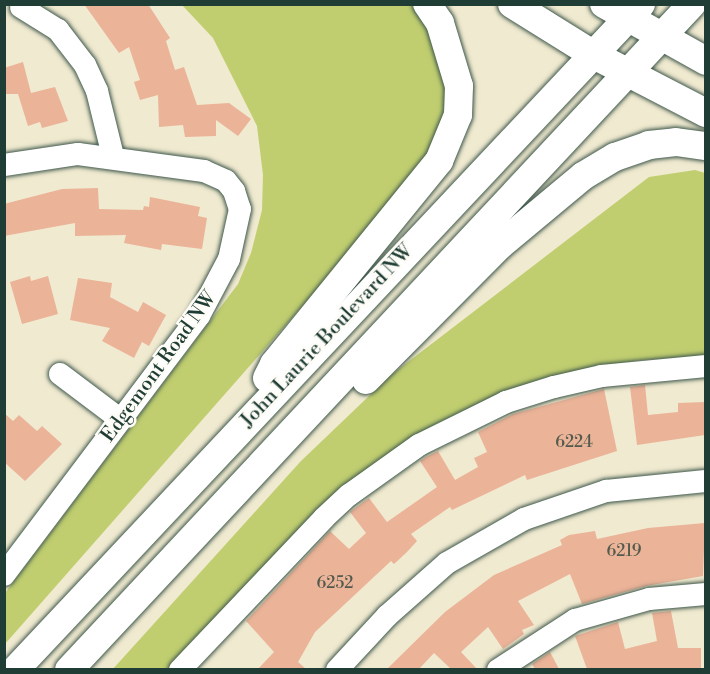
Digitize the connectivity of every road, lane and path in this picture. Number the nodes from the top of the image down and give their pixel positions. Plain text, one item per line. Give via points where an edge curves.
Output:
1 (427, 4) edge
2 (512, 4) edge
3 (692, 4) edge
4 (21, 7) dead end
5 (624, 9) edge
6 (662, 39) junction
7 (594, 55) junction
8 (705, 61) edge
9 (630, 75) junction
10 (705, 113) edge
11 (705, 146) edge
12 (113, 156) junction
13 (4, 165) edge
14 (705, 366) edge
15 (60, 375) dead end
16 (249, 417) junction
17 (121, 420) junction
18 (705, 481) edge
19 (197, 531) junction
20 (4, 575) edge
21 (705, 594) edge
22 (15, 669) edge
23 (69, 669) edge
24 (180, 669) edge
25 (337, 669) edge
26 (498, 669) edge

1 - 16 main road via 440,23 459,86 458,115 439,161 274,364
2 - 7 main road
3 - 6 main road, John Laurie Boulevard NW
4 - 12 street via 58,30 85,65 98,91
5 - 6 main road
5 - 7 main road, John Laurie Boulevard NW
6 - 8 main road
6 - 9 main road, John Laurie Boulevard NW
7 - 9 main road
7 - 16 main road, John Laurie Boulevard NW
9 - 10 main road
9 - 19 main road, John Laurie Boulevard NW
11 - 19 main road via 676,142 649,145 615,157 583,176 499,246 232,508
12 - 13 street, Edgemont Road NW via 69,154
12 - 17 street, Edgemont Road NW via 217,175 234,191 240,210 229,259 212,296
14 - 24 street via 602,376 554,387 472,416 419,445 349,495 324,518
15 - 17 street
16 - 22 main road, John Laurie Boulevard NW
17 - 20 street, Edgemont Road NW
18 - 25 street via 606,491 524,519 447,563 387,616
19 - 23 main road, John Laurie Boulevard NW
21 - 26 street via 649,599 575,620

